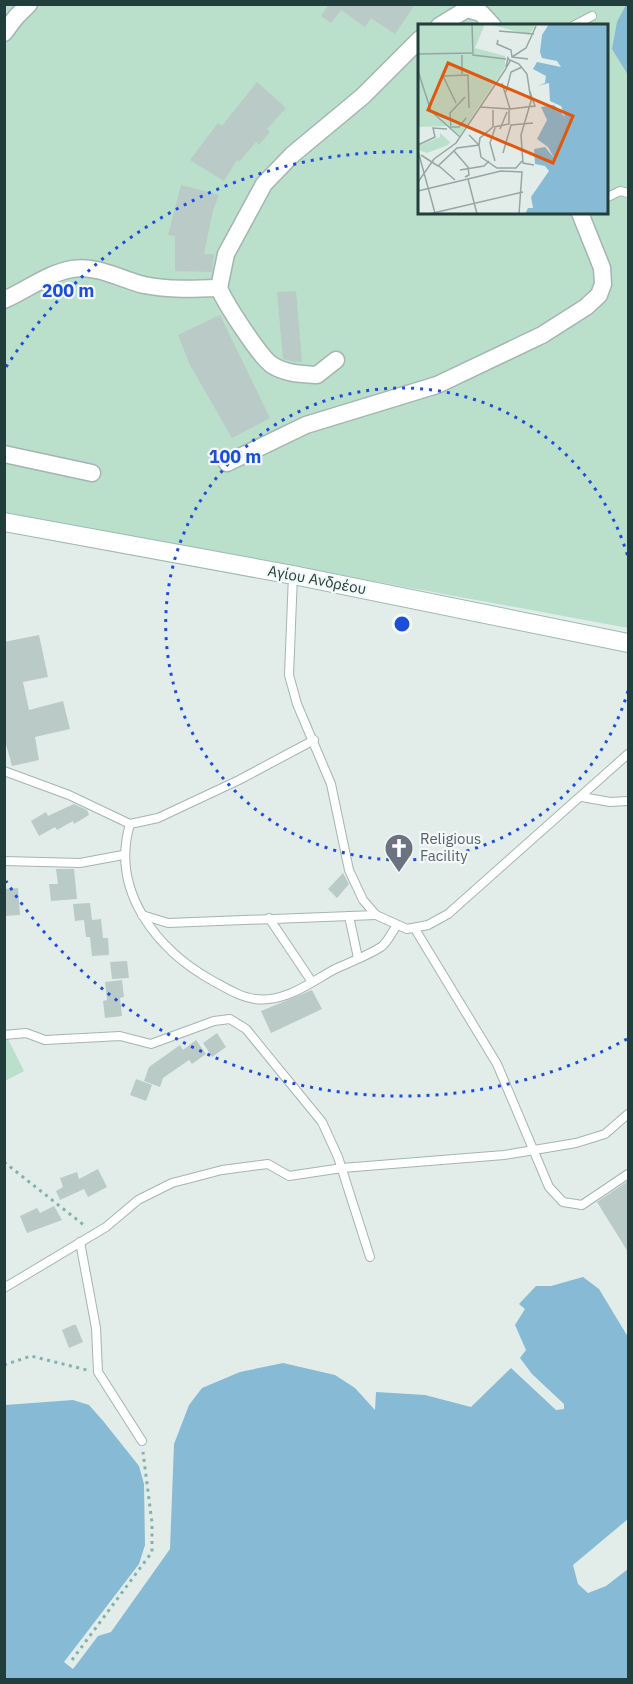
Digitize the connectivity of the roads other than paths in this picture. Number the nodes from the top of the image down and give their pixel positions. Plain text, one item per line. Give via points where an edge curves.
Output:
1 (29, 4) edge
2 (592, 15) dead end
3 (442, 24) edge
4 (491, 24) edge
5 (576, 24) edge
6 (4, 33) edge
7 (418, 41) edge
8 (628, 193) edge
9 (609, 196) edge
10 (580, 214) edge
11 (219, 288) junction
12 (4, 300) edge
13 (336, 360) dead end
14 (4, 454) edge
15 (227, 462) dead end
16 (92, 473) dead end
17 (4, 522) edge
18 (294, 575) junction
19 (628, 643) edge
20 (314, 740) junction
21 (628, 754) edge
22 (4, 771) edge
23 (582, 797) junction
24 (628, 801) edge
25 (130, 824) junction
26 (123, 855) junction
27 (4, 861) edge
28 (142, 915) junction
29 (375, 915) junction
30 (349, 916) junction
31 (269, 918) junction
32 (397, 925) junction
33 (415, 929) junction
34 (358, 958) junction
35 (312, 982) junction
36 (4, 1035) edge
37 (628, 1114) edge
38 (534, 1150) junction
39 (342, 1168) junction
40 (628, 1174) edge
41 (80, 1242) junction
42 (370, 1257) dead end
43 (4, 1288) edge
44 (142, 1441) road end

1 - 6 street
2 - 5 lane
3 - 4 street via 467,9 481,13
7 - 11 street via 264,184 226,254
8 - 9 lane via 620,191
10 - 15 street via 602,268 603,284 599,295 586,307 522,346 437,385 306,425
11 - 12 street via 144,285 84,268 53,274
11 - 13 street via 227,306 271,365 292,374 317,375
14 - 16 street
17 - 18 main road, Αγίου Ανδρέου
18 - 19 main road, Αγίου Ανδρέου
18 - 20 lane via 289,675
20 - 25 lane via 168,813
20 - 29 lane via 331,784 349,870
21 - 23 lane
22 - 25 lane via 69,795
23 - 24 lane
23 - 33 lane via 448,914
25 - 26 lane
26 - 27 lane via 80,862
26 - 28 lane
28 - 31 lane via 168,923
28 - 35 lane via 165,945 199,973 235,993 271,999
29 - 30 lane
29 - 32 lane
30 - 31 lane
30 - 34 lane
31 - 35 lane
32 - 33 lane
32 - 34 lane via 383,946
33 - 38 lane via 497,1064
34 - 35 lane
36 - 39 lane via 26,1033 45,1040 120,1036 151,1044 214,1021 230,1020 246,1029 322,1122
37 - 38 lane via 605,1134
38 - 39 lane via 439,1162
38 - 40 lane via 549,1187 563,1202 572,1205 582,1205
39 - 41 lane via 289,1176 268,1164 222,1170 172,1183 138,1200
39 - 42 lane
41 - 43 lane
41 - 44 lane via 96,1328 98,1372

